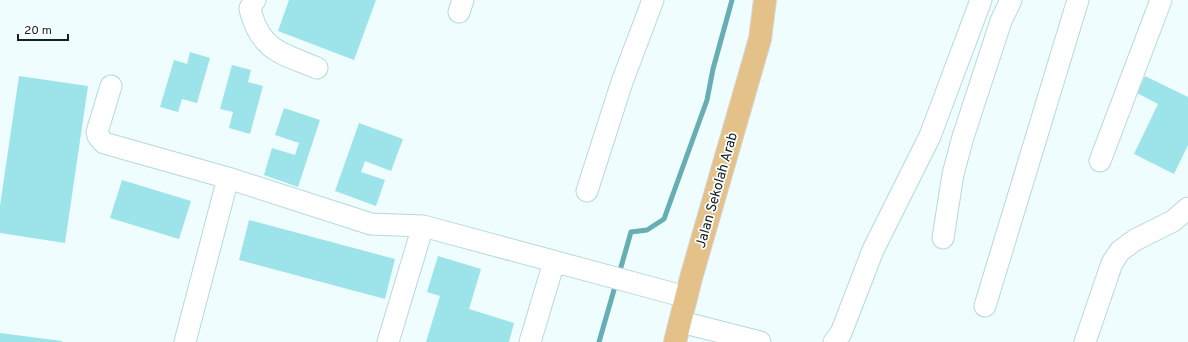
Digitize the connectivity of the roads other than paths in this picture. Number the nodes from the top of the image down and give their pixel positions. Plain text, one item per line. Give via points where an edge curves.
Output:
1 (255, 0) edge
2 (653, 0) edge
3 (765, 0) edge
4 (779, 0) edge
5 (981, 0) edge
6 (1011, 0) edge
7 (1078, 0) edge
8 (1161, 0) edge
9 (760, 39) junction
10 (317, 68) dead end
11 (111, 86) dead end
12 (1100, 161) dead end
13 (228, 178) junction
14 (587, 191) dead end
15 (1188, 208) edge
16 (423, 226) junction
17 (943, 238) dead end
18 (554, 262) junction
19 (686, 297) junction
20 (985, 306) dead end
21 (678, 332) edge
22 (185, 342) edge
23 (388, 342) edge
24 (530, 342) edge
25 (760, 342) edge
26 (834, 342) edge
27 (1086, 342) edge

1 - 10 street via 250,8 266,44
2 - 14 street via 622,82
3 - 9 main road, Jalan Sekolah Arab
4 - 9 main road, Jalan Sekolah Arab
5 - 26 street via 930,136 874,250 841,333
6 - 17 street via 1001,21 957,159
7 - 20 street
8 - 12 street
9 - 19 main road, Jalan Sekolah Arab
11 - 13 street via 97,132 104,143
13 - 16 street via 371,224
13 - 22 street
15 - 27 street via 1173,221 1120,251 1112,263
16 - 18 street
16 - 23 street
18 - 19 street
18 - 24 street
19 - 21 main road, Jalan Sekolah Arab
21 - 25 street

